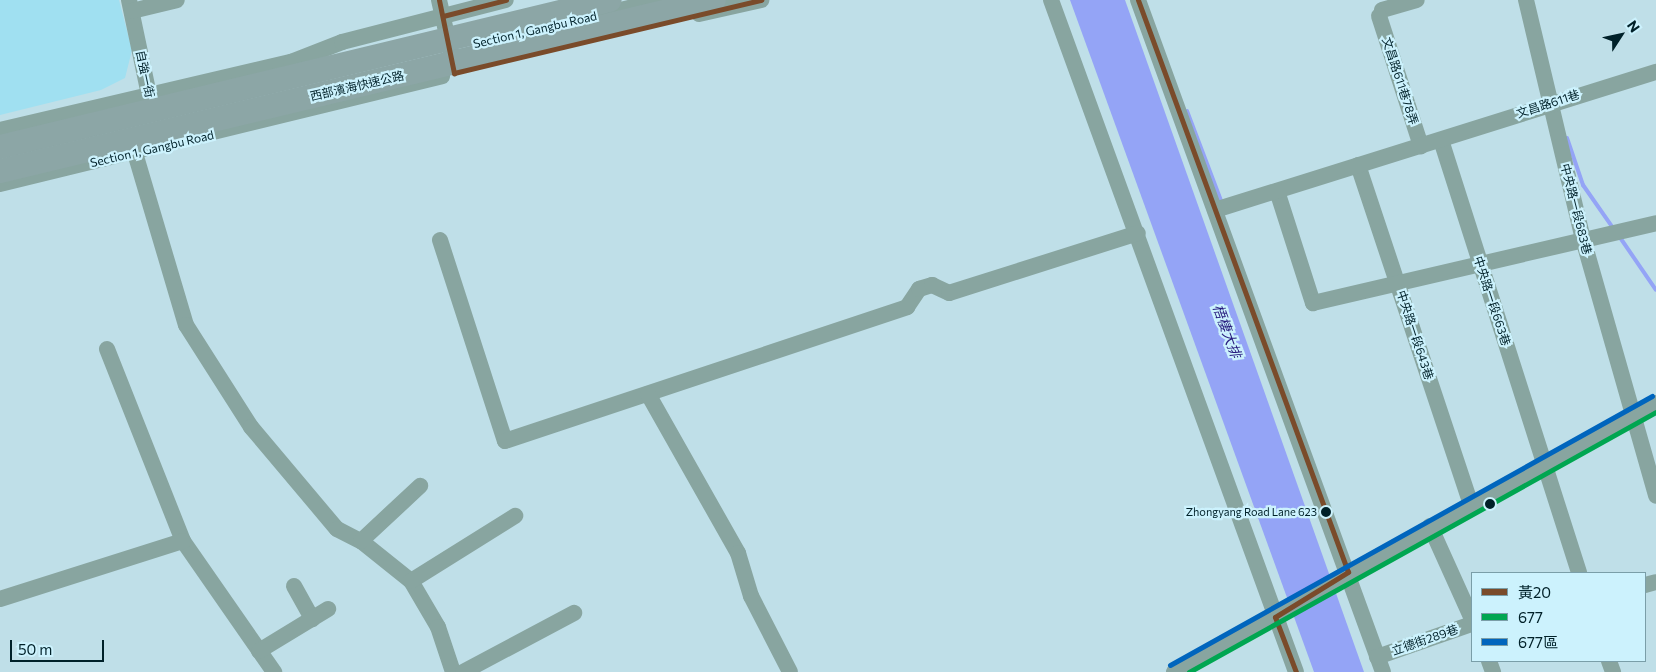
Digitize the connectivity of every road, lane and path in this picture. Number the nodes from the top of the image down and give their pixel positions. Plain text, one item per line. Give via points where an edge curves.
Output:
1 (178, 0) edge
2 (506, 0) edge
3 (610, 0) edge
4 (662, 0) edge
5 (714, 0) edge
6 (1050, 0) edge
7 (1138, 0) edge
8 (1417, 0) edge
9 (1526, 0) edge
10 (753, 1) edge
11 (130, 5) edge
12 (441, 8) edge
13 (451, 50) junction
14 (408, 60) junction
15 (291, 62) junction
16 (1656, 72) edge
17 (454, 73) junction
18 (148, 93) junction
19 (1551, 102) junction
20 (304, 113) junction
21 (0, 130) edge
22 (1441, 140) junction
23 (1421, 146) junction
24 (0, 147) edge
25 (160, 148) junction
26 (135, 153) junction
27 (1358, 165) junction
28 (0, 171) edge
29 (0, 184) edge
30 (1277, 191) junction
31 (1215, 210) junction
32 (1656, 223) edge
33 (1138, 233) junction
34 (1583, 239) junction
35 (440, 240) dead end
36 (1480, 264) junction
37 (1398, 282) junction
38 (107, 349) dead end
39 (648, 394) junction
40 (1656, 403) edge
41 (1631, 418) junction
42 (1544, 462) junction
43 (420, 486) dead end
44 (1655, 492) edge
45 (1471, 505) junction
46 (515, 516) dead end
47 (1430, 526) junction
48 (361, 541) junction
49 (182, 542) junction
50 (1579, 572) edge
51 (1342, 576) junction
52 (411, 581) junction
53 (294, 586) dead end
54 (0, 599) edge
55 (328, 609) dead end
56 (574, 613) dead end
57 (1281, 614) junction
58 (1471, 617) edge
59 (312, 619) junction
60 (1471, 624) edge
61 (259, 651) junction
62 (1380, 664) edge
63 (274, 672) edge
64 (453, 672) edge
65 (463, 672) edge
66 (790, 672) edge
67 (1174, 672) edge
68 (1296, 672) edge

1 - 11 street
2 - 12 street, Section 1, Gangbu Road
3 - 24 highway, 西部濱海快速公路, bridge
4 - 13 street, Section 1, Gangbu Road
5 - 28 highway, 西部濱海快速公路, bridge
6 - 33 street
7 - 31 street
8 - 23 street, 文昌路611巷78弄 via 1380,13
9 - 19 street, 中央路一段683巷
10 - 17 street, Section 1, Gangbu Road
11 - 18 street, 自強一街
12 - 13 street
12 - 15 street, Section 1, Gangbu Road
13 - 14 street, Section 1, Gangbu Road
13 - 17 street
14 - 15 street, Section 1, Gangbu Road
14 - 20 street, Section 1, Gangbu Road
15 - 18 street, Section 1, Gangbu Road
16 - 19 street, 文昌路611巷
17 - 20 street, Section 1, Gangbu Road
18 - 21 street, Section 1, Gangbu Road
18 - 25 street, 自強一街
19 - 22 street, 文昌路611巷
19 - 34 street, 中央路一段683巷
20 - 25 street, Section 1, Gangbu Road
22 - 23 street, 文昌路611巷
22 - 36 street, 中央路一段663巷
23 - 27 street, 文昌路611巷
25 - 26 street, Section 1, Gangbu Road
26 - 29 street, Section 1, Gangbu Road
26 - 48 street via 186,325 251,427 337,529
27 - 30 street, 文昌路611巷
27 - 37 street, 中央路一段643巷
30 - 31 street, 文昌路611巷
30 - 37 street via 1314,303
31 - 51 street
32 - 34 street
33 - 39 street via 949,292 932,285 919,289 907,307
33 - 57 street
34 - 36 street
34 - 41 street, 中央路一段683巷
35 - 39 street via 505,441
36 - 37 street
36 - 42 street, 中央路一段663巷
37 - 45 street, 中央路一段643巷
38 - 49 street
39 - 66 street via 738,553 751,596
40 - 41 street
41 - 42 street
41 - 44 street, 中央路一段683巷
42 - 45 street
42 - 50 street, 中央路一段663巷
43 - 48 street
45 - 47 street
46 - 52 street
47 - 51 street
47 - 58 street
48 - 52 street
49 - 54 street
49 - 61 street
51 - 57 street
51 - 62 street
52 - 64 street via 438,627
53 - 59 street
55 - 59 street
56 - 65 street
57 - 67 street
57 - 68 street
59 - 61 street
60 - 62 street, 立德街289巷
61 - 63 street

